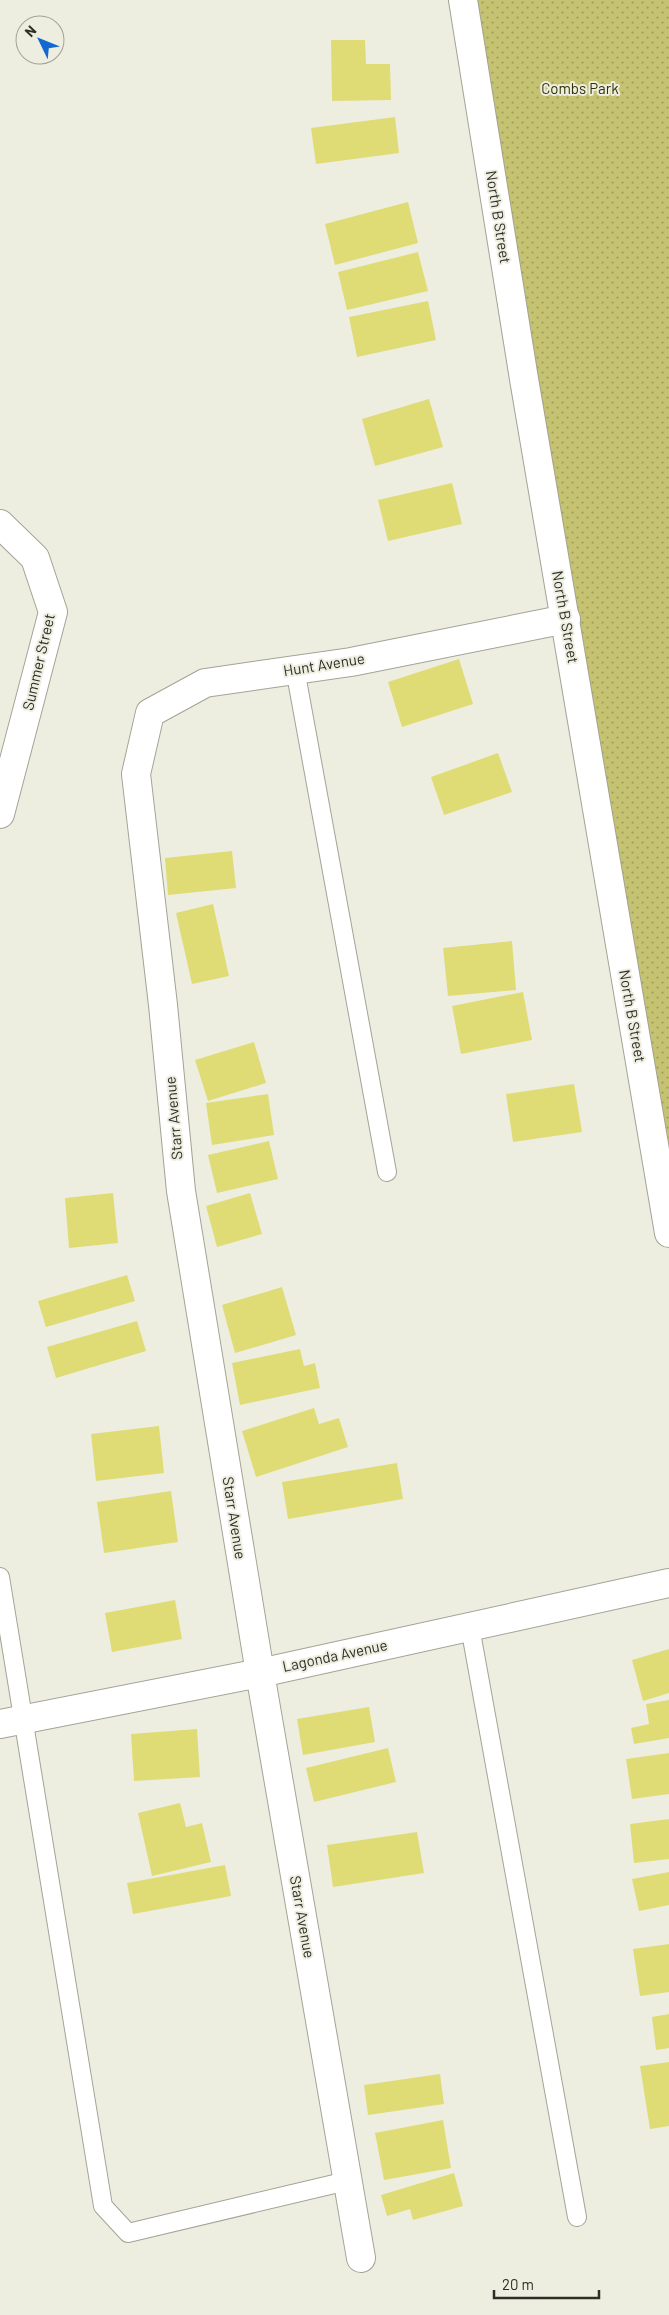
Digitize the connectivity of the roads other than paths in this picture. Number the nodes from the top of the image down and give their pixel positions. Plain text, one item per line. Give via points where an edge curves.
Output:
1 (463, 0) edge
2 (0, 524) edge
3 (566, 619) junction
4 (295, 669) junction
5 (136, 774) joint
6 (0, 814) edge
7 (387, 1172) dead end
8 (669, 1234) edge
9 (0, 1577) edge
10 (669, 1583) edge
11 (470, 1627) junction
12 (260, 1673) junction
13 (12, 1721) edge
14 (347, 2181) junction
15 (577, 2217) dead end
16 (361, 2258) dead end

1 - 3 street, North B Street
2 - 6 street, Summer Street via 35,558 53,612
3 - 4 street, Hunt Avenue via 351,662
3 - 8 street, North B Street
4 - 5 street, Hunt Avenue via 205,683 150,713
4 - 7 lane
5 - 12 street, Starr Avenue via 164,1005 180,1191
9 - 13 lane
10 - 11 street, Lagonda Avenue
11 - 12 street, Lagonda Avenue
11 - 15 lane
12 - 13 street, Lagonda Avenue
12 - 14 street, Starr Avenue
13 - 14 lane via 103,2206 128,2233
14 - 16 street, Starr Avenue

